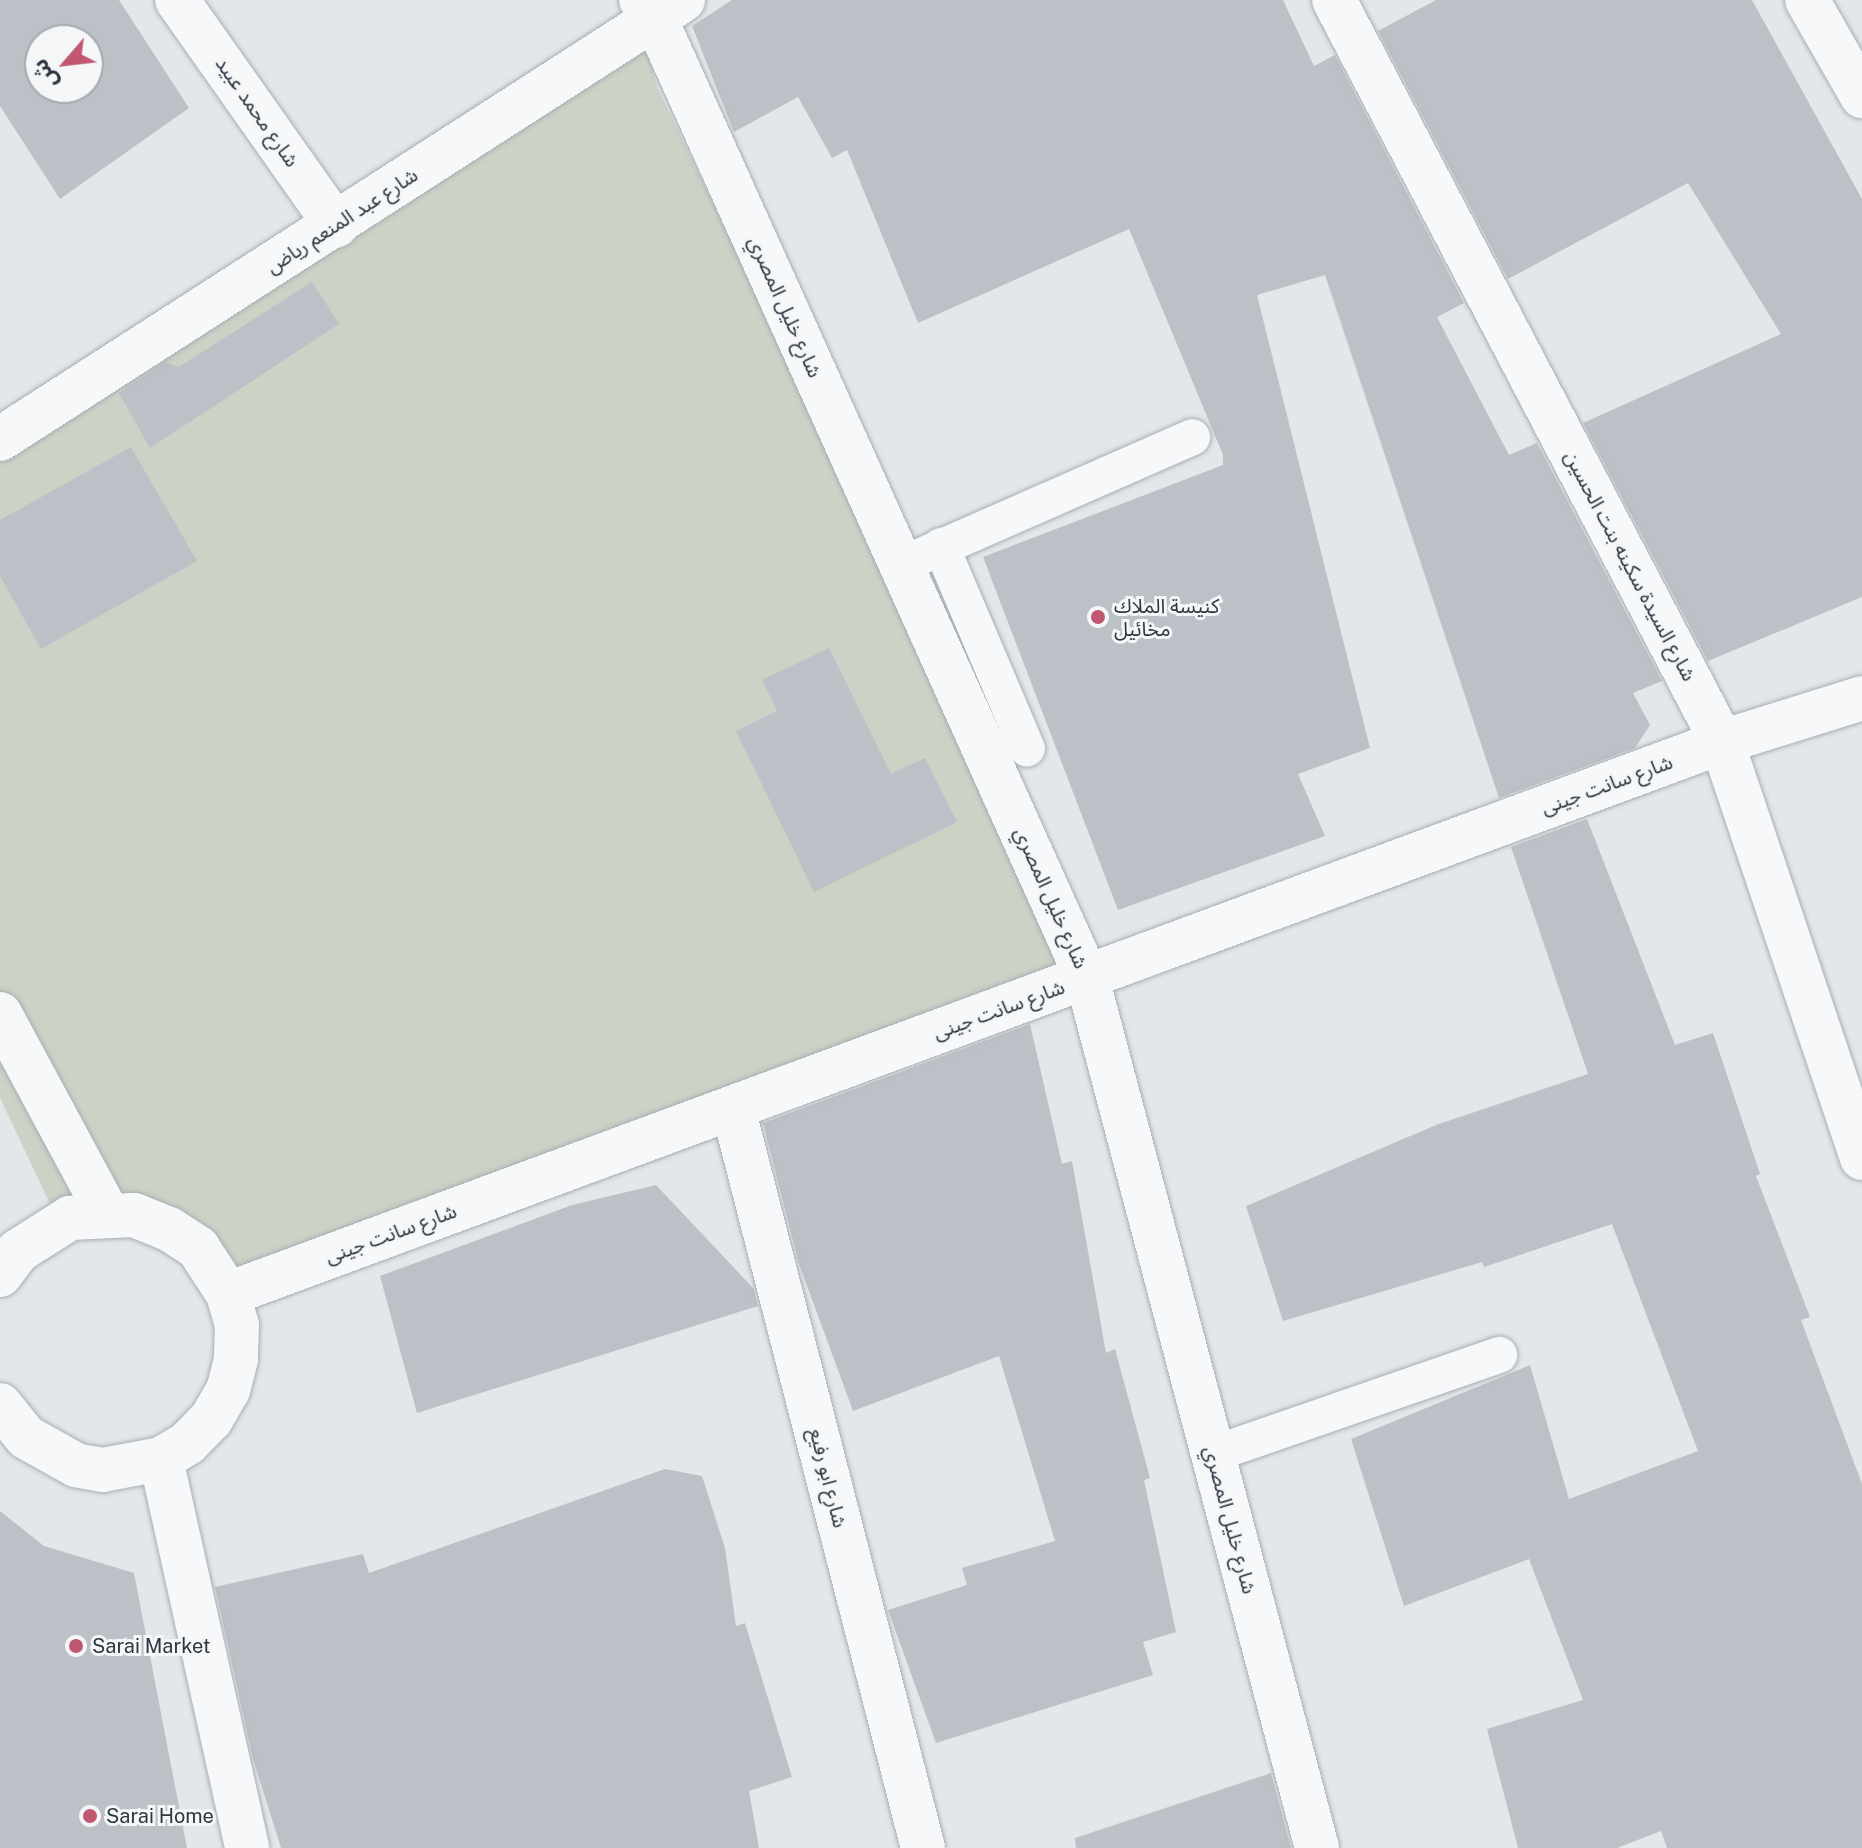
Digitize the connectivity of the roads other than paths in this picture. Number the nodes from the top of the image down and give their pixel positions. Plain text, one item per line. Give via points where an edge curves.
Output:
1 (177, 0) edge
2 (1334, 0) edge
3 (1807, 0) edge
4 (660, 6) edge
5 (1862, 96) edge
6 (336, 225) junction
7 (1192, 437) dead end
8 (0, 439) edge
9 (941, 546) junction
10 (901, 565) junction
11 (1862, 698) edge
12 (1722, 742) junction
13 (1027, 749) dead end
14 (1087, 978) junction
15 (0, 1014) edge
16 (733, 1108) junction
17 (1862, 1158) edge
18 (107, 1213) junction
19 (0, 1275) edge
20 (228, 1294) junction
21 (1499, 1355) dead end
22 (0, 1405) edge
23 (1213, 1454) junction
24 (161, 1459) junction
25 (247, 1848) edge
26 (923, 1848) edge
27 (1317, 1848) edge

1 - 6 street, شارع محمد عبيد
2 - 12 street, شارع السيدة سكينه بنت الحسين
3 - 5 street
4 - 6 street, شارع عبد المنعم رياض
4 - 10 street, شارع خليل المصري
6 - 8 street, شارع عبد المنعم رياض
7 - 9 lane
9 - 10 lane
9 - 13 lane
10 - 14 street, شارع خليل المصري
11 - 12 street, شارع سانت جينى
12 - 14 street, شارع سانت جينى
12 - 17 street, شارع السيدة سكينه بنت الحسين
14 - 16 street, شارع سانت جينى
14 - 23 street, شارع خليل المصري
15 - 18 street
16 - 20 street, شارع سانت جينى
16 - 26 street, شارع ابو رفيع
18 - 19 street via 70,1218 42,1232
18 - 20 street via 134,1215 198,1248
20 - 24 street via 237,1325 228,1390 188,1443
21 - 23 lane
22 - 24 street via 26,1437 76,1465 103,1470
23 - 27 street, شارع خليل المصري
24 - 25 street

